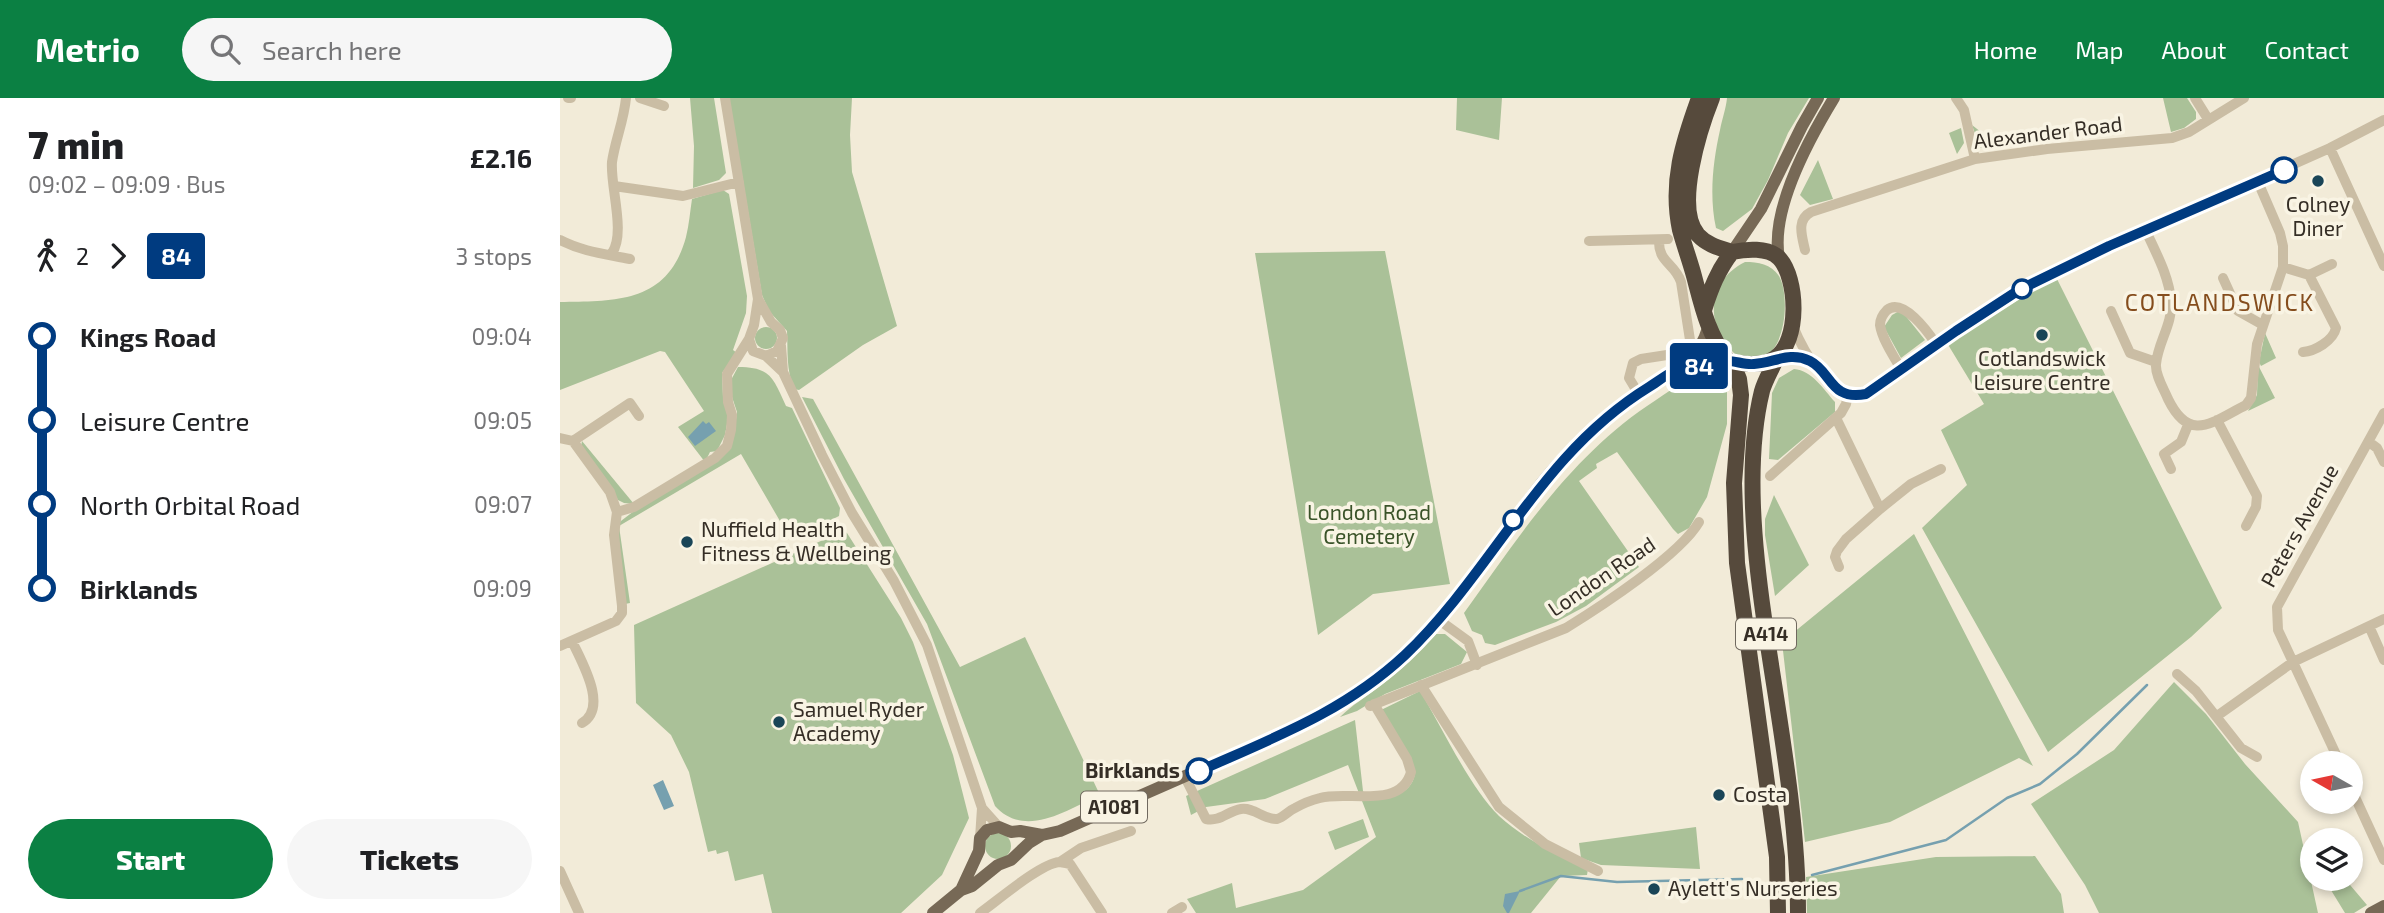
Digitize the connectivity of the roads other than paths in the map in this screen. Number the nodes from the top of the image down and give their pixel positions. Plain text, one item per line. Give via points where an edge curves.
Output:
1 (626, 98) edge
2 (640, 98) edge
3 (726, 98) edge
4 (1699, 98) edge
5 (1712, 98) edge
6 (1818, 98) edge
7 (1835, 98) edge
8 (1956, 98) edge
9 (2195, 98) edge
10 (2244, 98) edge
11 (664, 106) dead end
12 (2208, 119) junction
13 (2384, 120) edge
14 (2330, 148) junction
15 (1975, 159) junction
16 (739, 182) junction
17 (2258, 182) junction
18 (614, 186) junction
19 (2146, 231) junction
20 (560, 240) edge
21 (1589, 241) dead end
22 (1805, 250) dead end
23 (1732, 251) junction
24 (612, 253) junction
25 (1779, 258) junction
26 (630, 259) dead end
27 (2332, 264) dead end
28 (2384, 266) edge
29 (2283, 267) junction
30 (2309, 275) junction
31 (2223, 278) dead end
32 (758, 299) junction
33 (1704, 310) junction
34 (2110, 311) dead end
35 (771, 322) junction
36 (1792, 324) junction
37 (754, 325) junction
38 (2263, 325) junction
39 (1708, 328) junction
40 (749, 338) junction
41 (1936, 344) junction
42 (781, 345) junction
43 (2303, 352) dead end
44 (762, 355) junction
45 (1777, 358) junction
46 (735, 361) junction
47 (1730, 361) junction
48 (1812, 362) junction
49 (2156, 362) junction
50 (1685, 366) junction
51 (1901, 369) junction
52 (783, 372) junction
53 (1638, 393) junction
54 (1848, 394) junction
55 (2384, 413) edge
56 (639, 416) dead end
57 (1836, 418) junction
58 (2217, 420) junction
59 (2188, 425) junction
60 (560, 438) edge
61 (573, 441) junction
62 (2369, 442) junction
63 (2384, 462) edge
64 (1941, 469) dead end
65 (2171, 470) dead end
66 (1770, 476) dead end
67 (1880, 509) junction
68 (617, 512) junction
69 (1699, 522) dead end
70 (2246, 526) dead end
71 (1839, 568) dead end
72 (2384, 619) edge
73 (1439, 620) junction
74 (2369, 626) junction
75 (572, 641) junction
76 (560, 646) edge
77 (2384, 660) edge
78 (2293, 662) junction
79 (1477, 665) junction
80 (2177, 674) dead end
81 (1421, 685) junction
82 (2217, 716) junction
83 (582, 723) dead end
84 (2334, 751) edge
85 (2257, 757) dead end
86 (1185, 777) junction
87 (982, 808) junction
88 (2363, 814) edge
89 (1005, 830) junction
90 (1131, 831) dead end
91 (1042, 835) junction
92 (980, 845) junction
93 (1015, 854) junction
94 (2384, 860) edge
95 (1060, 862) junction
96 (998, 865) junction
97 (560, 871) edge
98 (1598, 871) dead end
99 (961, 890) junction
100 (2384, 906) edge
101 (579, 913) edge
102 (933, 913) edge
103 (980, 913) edge
104 (1102, 913) edge
105 (1778, 913) edge
106 (1798, 913) edge
107 (2371, 913) edge

1 - 18 street via 612,162
2 - 11 street
3 - 16 street
4 - 33 highway via 1681,151 1676,200 1680,231
5 - 23 highway via 1691,165 1691,221 1704,241
6 - 23 main road via 1761,209
7 - 25 main road via 1820,121 1779,215
8 - 15 street via 1964,110
9 - 12 street
10 - 12 street, Alexander Road
12 - 15 street, Alexander Road via 2189,132 2160,140
13 - 14 street
14 - 17 street
14 - 28 street
15 - 22 street, Alexander Road via 1811,212 1802,221
16 - 18 street via 683,196
16 - 32 street
17 - 19 street
17 - 29 street via 2280,233
18 - 24 street via 617,236
19 - 41 street via 2019,290
19 - 49 street via 2171,299
20 - 24 street via 579,250
21 - 53 street via 1664,240 1660,253 1681,282 1690,340 1680,353 1633,363 1629,378
23 - 25 highway via 1768,252
23 - 33 highway via 1714,279
24 - 26 street
25 - 36 highway via 1791,281
27 - 30 street
29 - 30 street
29 - 38 street
30 - 43 street via 2335,332 2313,350
31 - 38 street via 2238,311
32 - 35 street
32 - 37 street
33 - 39 highway
34 - 49 street via 2130,352
35 - 37 street
35 - 42 street via 780,330
36 - 45 highway
36 - 48 street
37 - 40 street
38 - 58 street via 2254,357 2251,397
39 - 47 highway
39 - 50 main road, A1081 via 1701,349
40 - 44 street via 749,344
40 - 46 street
41 - 51 street
41 - 51 street via 1907,311 1888,309 1881,327
42 - 44 street via 773,355
42 - 52 street
44 - 46 street
44 - 52 street
45 - 47 highway via 1757,364
45 - 48 street
45 - 106 highway, A414 via 1759,407 1753,518 1792,819
46 - 68 street via 726,381 732,415 727,446 634,507
47 - 50 main road, A1081
47 - 105 highway, A414 via 1741,395 1734,483 1737,563 1777,857
48 - 54 street
49 - 59 street via 2175,412
50 - 53 main road, A1081
51 - 54 street via 1866,394
52 - 87 street via 852,513 919,626
53 - 73 main road, A1081 via 1583,439 1546,478
54 - 57 street
55 - 62 street, Peters Avenue
56 - 61 street via 630,402
57 - 66 street
57 - 67 street
58 - 59 street via 2197,427
58 - 70 street via 2257,496
59 - 65 street via 2181,442 2164,454
60 - 61 street
61 - 68 street via 610,492
62 - 63 street
62 - 78 street, Peters Avenue via 2277,607 2278,630
64 - 67 street via 1911,484
67 - 71 street via 1840,545 1836,553
68 - 75 street via 614,536 622,613 616,621
69 - 79 street, London Road via 1675,550 1588,614 1566,628
72 - 74 street
73 - 79 street via 1468,640
73 - 86 main road, A1081 via 1362,690 1322,716
74 - 77 street
74 - 78 street
75 - 76 street
75 - 83 street via 592,689 592,712
78 - 82 street
78 - 84 street, Peters Avenue
79 - 81 street, London Road
80 - 82 street
81 - 86 street, London Road via 1372,705 1411,772 1404,786 1388,794 1322,797 1278,819 1238,809 1213,820 1206,819
81 - 98 street via 1499,807 1545,844
82 - 85 street via 2241,748
86 - 91 main road, A1081
87 - 89 street
87 - 92 street
88 - 94 street
89 - 91 main road, A1081
89 - 92 main road via 987,830
89 - 93 main road via 1017,843
90 - 95 street via 1081,848
91 - 93 main road, A1081
92 - 96 main road via 984,860
92 - 99 main road, A1081
93 - 96 main road, A1081
95 - 103 street
95 - 104 street via 1070,864
96 - 99 main road, A1081
97 - 101 street
99 - 102 main road, A1081
100 - 107 main road

